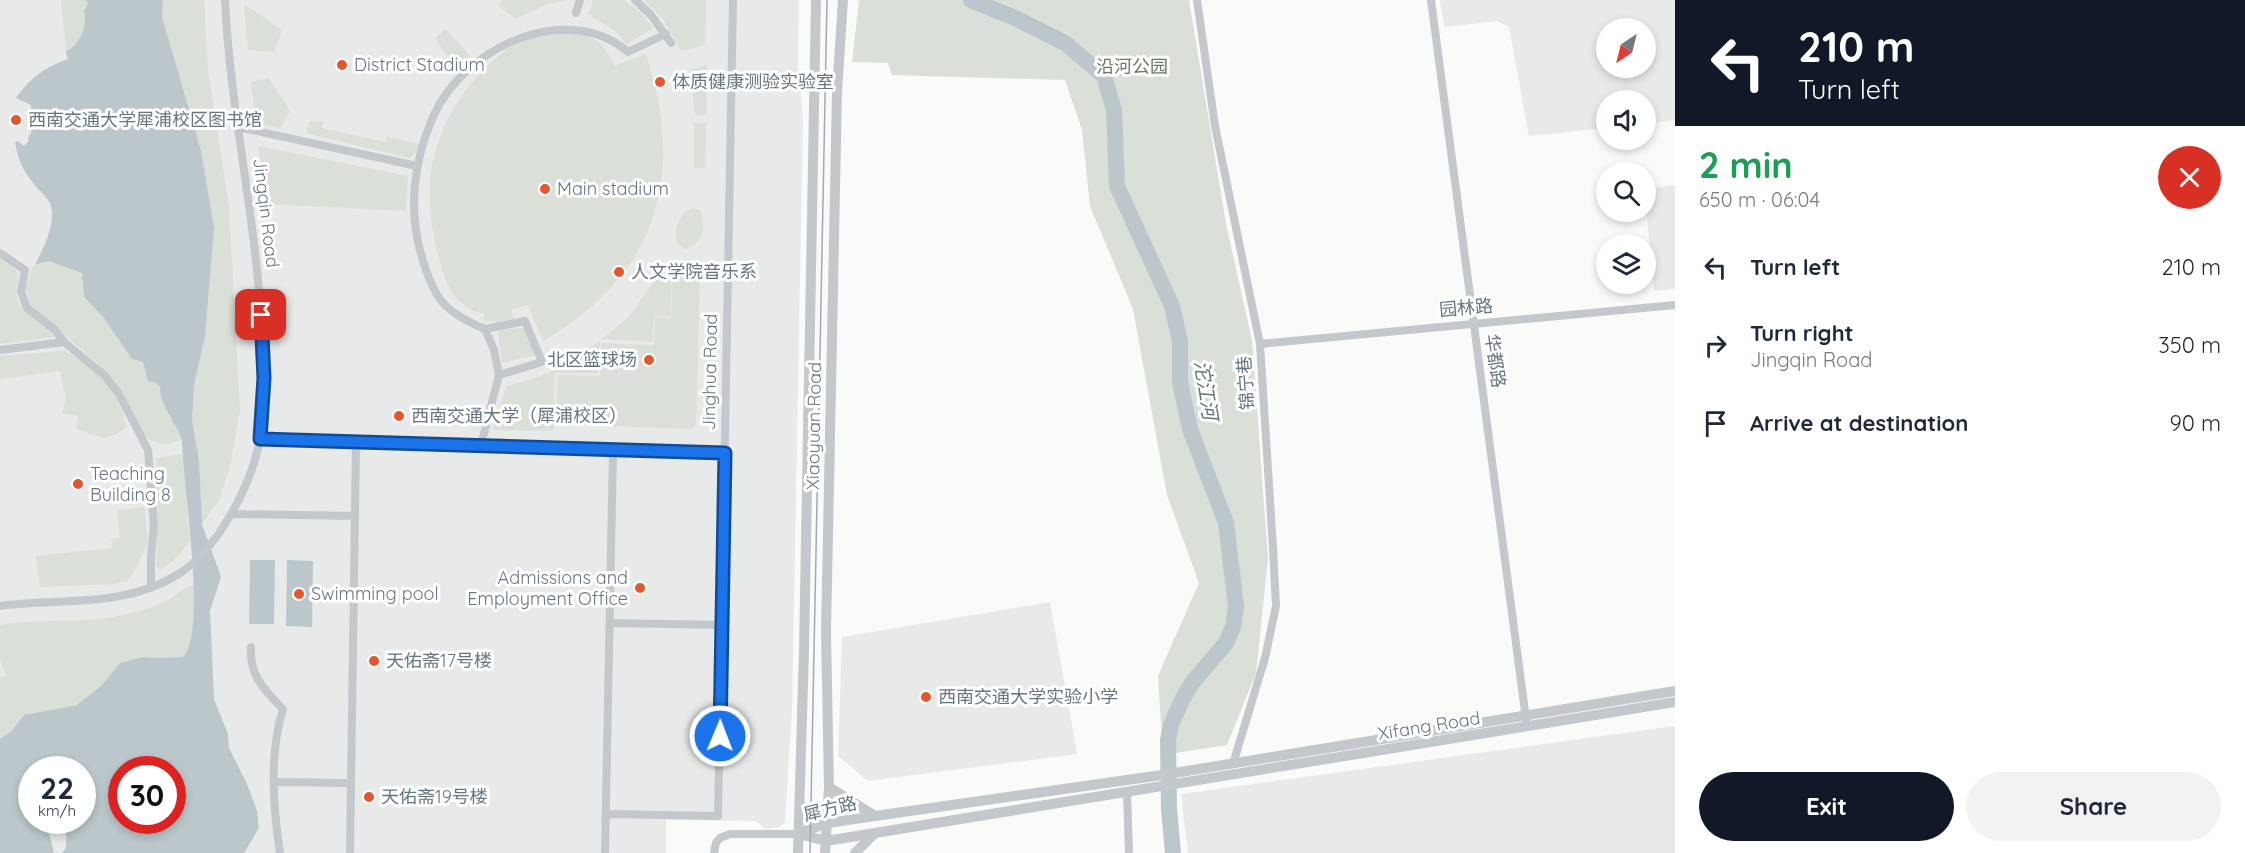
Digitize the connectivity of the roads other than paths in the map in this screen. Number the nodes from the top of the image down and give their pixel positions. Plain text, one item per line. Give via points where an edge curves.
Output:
1 (225, 0) edge
2 (580, 0) edge
3 (634, 0) edge
4 (733, 0) edge
5 (816, 0) edge
6 (843, 0) edge
7 (1197, 0) edge
8 (1431, 0) edge
9 (564, 12) dead end
10 (604, 27) dead end
11 (666, 34) junction
12 (498, 37) dead end
13 (671, 43) dead end
14 (238, 127) junction
15 (417, 166) junction
16 (0, 253) edge
17 (1675, 305) edge
18 (1474, 324) junction
19 (485, 329) junction
20 (64, 342) junction
21 (1260, 344) junction
22 (0, 350) edge
23 (499, 375) junction
24 (260, 439) junction
25 (356, 442) junction
26 (481, 445) junction
27 (613, 449) junction
28 (725, 453) junction
29 (232, 514) junction
30 (355, 516) junction
31 (151, 588) junction
32 (0, 606) edge
33 (610, 623) junction
34 (722, 625) junction
35 (251, 647) dead end
36 (1675, 691) edge
37 (1675, 702) edge
38 (1526, 721) junction
39 (1233, 764) junction
40 (1189, 776) junction
41 (1162, 781) junction
42 (275, 782) junction
43 (351, 783) junction
44 (829, 786) junction
45 (1127, 792) junction
46 (606, 814) junction
47 (875, 816) junction
48 (828, 824) junction
49 (875, 833) junction
50 (798, 834) junction
51 (825, 847) edge
52 (715, 850) edge
53 (280, 853) edge
54 (350, 853) edge
55 (605, 853) edge
56 (798, 853) edge
57 (855, 853) edge
58 (1130, 853) edge

1 - 14 street, Jingqin Road
2 - 9 street via 580,14
3 - 11 street
4 - 28 street, Jinghua Road
5 - 50 street, Xiaoyuan Road
6 - 44 street, Xiaoyuan Road via 837,92 825,632
7 - 21 street, 锦宁巷 via 1215,126
8 - 18 street, 华都路
10 - 11 street via 628,52
11 - 13 street
12 - 15 street via 447,90 433,117
14 - 15 street
14 - 24 street, Jingqin Road via 261,308 264,378
15 - 19 street via 414,196 418,243 427,275 439,299 455,315
16 - 20 street via 25,270 21,291 27,308
17 - 18 street, 园林路
18 - 21 street, 园林路
18 - 38 street, 华都路
19 - 23 street
19 - 23 street via 525,321 542,362
20 - 22 street
20 - 31 street via 104,375 119,394 148,450 154,525
21 - 39 street, 锦宁巷 via 1276,606 1265,658
23 - 26 street
24 - 25 street
24 - 29 street, Jingqin Road via 252,470
25 - 26 street
25 - 30 street
26 - 27 street
27 - 28 street
27 - 33 street
28 - 34 street, Jinghua Road
29 - 30 street
29 - 31 street, Jingqin Road via 206,549 178,575
30 - 43 street
31 - 32 street, Jingqin Road via 110,598
33 - 34 street
33 - 46 street
34 - 46 street, Jinghua Road via 718,816
35 - 42 street via 250,660 261,687 283,709 278,727
36 - 38 street, Xifang Road
37 - 38 street, Xifang Road
38 - 39 street, Xifang Road
38 - 40 street, Xifang Road
39 - 40 street, Xifang Road
40 - 41 street, 犀方路
41 - 45 street, 犀方路
41 - 47 street, 犀方路
42 - 43 street
42 - 53 street via 274,814
43 - 54 street
44 - 47 street
44 - 48 street, Xiaoyuan Road
45 - 49 street, 犀方路
45 - 58 street
46 - 55 street
47 - 48 street, 犀方路
48 - 50 street, 犀方路
48 - 51 street, Xiaoyuan Road
49 - 51 street, 犀方路
49 - 57 street
50 - 51 street, 犀方路
50 - 52 street via 730,834 720,837
50 - 56 street, Xiaoyuan Road

